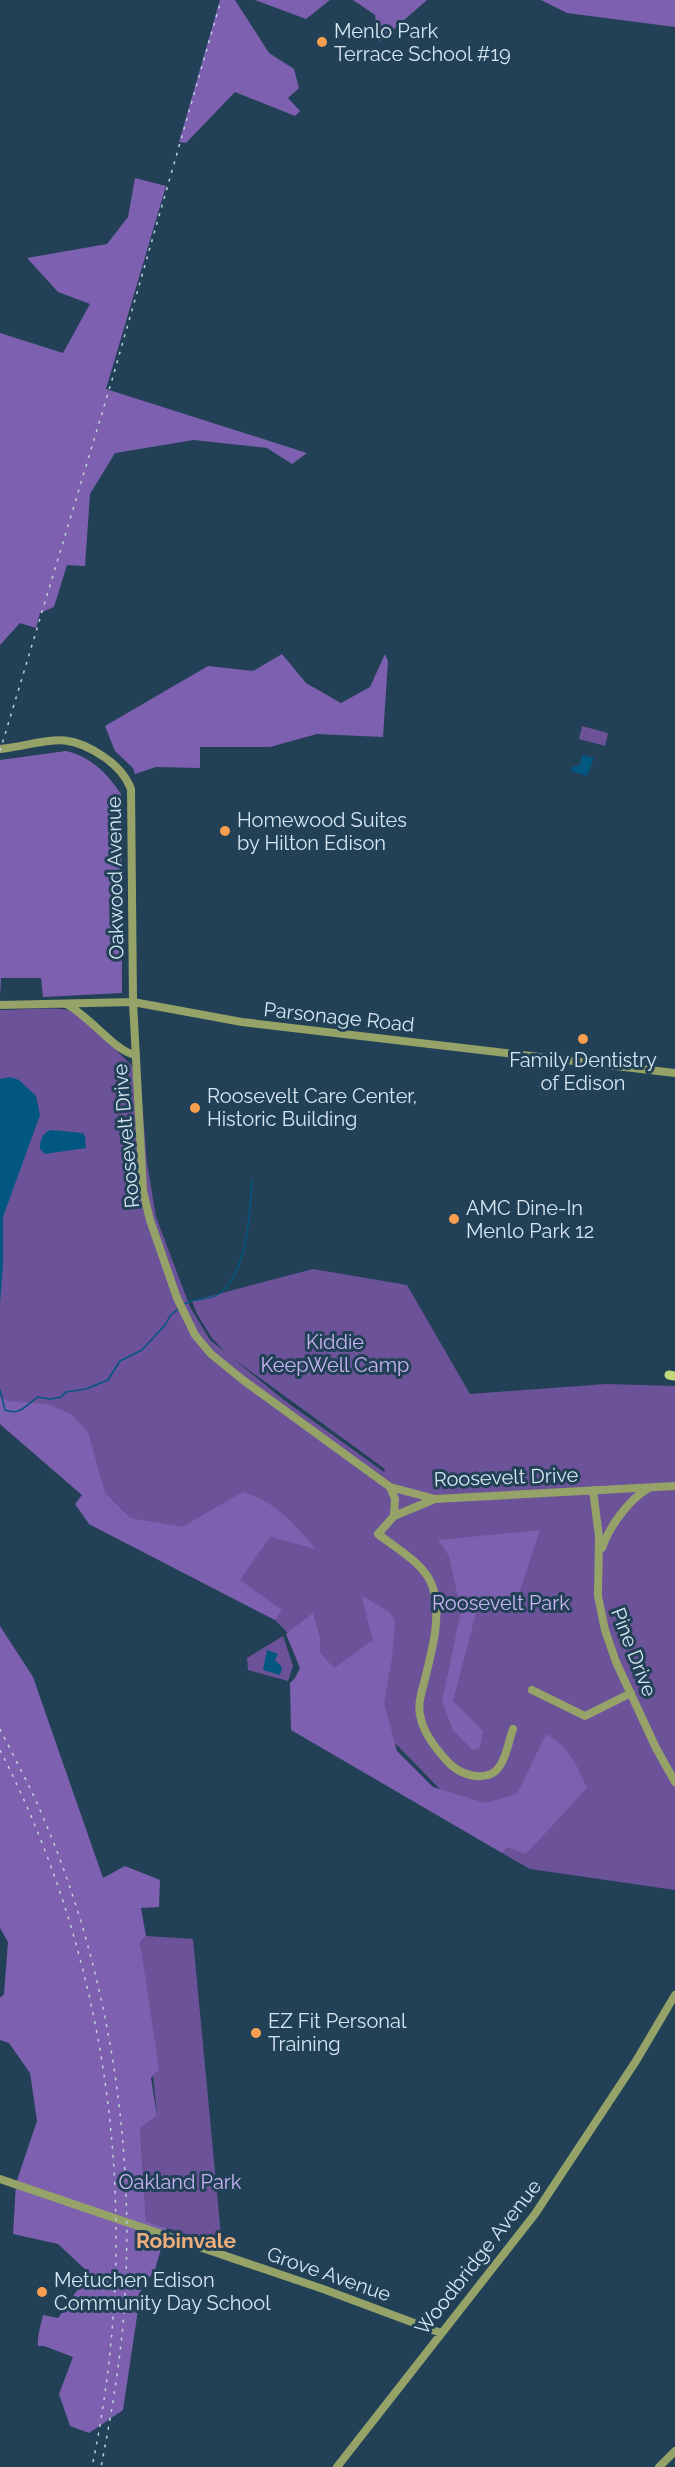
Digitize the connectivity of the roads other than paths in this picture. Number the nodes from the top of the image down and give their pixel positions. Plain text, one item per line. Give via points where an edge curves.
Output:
1 (0, 749) edge
2 (133, 1002) junction
3 (65, 1004) junction
4 (0, 1005) edge
5 (136, 1054) junction
6 (670, 1072) edge
7 (675, 1485) edge
8 (390, 1487) junction
9 (653, 1487) junction
10 (593, 1490) junction
11 (435, 1499) junction
12 (394, 1516) junction
13 (599, 1559) junction
14 (532, 1690) dead end
15 (631, 1693) junction
16 (513, 1729) dead end
17 (675, 1782) edge
18 (675, 1995) edge
19 (0, 2179) edge
20 (441, 2333) junction
21 (675, 2451) edge
22 (337, 2467) edge
23 (660, 2467) edge

1 - 2 street, Oakwood Avenue via 66,740 82,743 110,761 129,782
2 - 3 street, Parsonage Road
2 - 5 street, Roosevelt Drive
2 - 6 street, Parsonage Road via 242,1022
3 - 4 street, Parsonage Road
3 - 5 street via 79,1011 120,1048
5 - 8 street, Roosevelt Drive via 144,1201 177,1298 195,1335 211,1354
7 - 9 street, Roosevelt Drive
8 - 11 street, Roosevelt Drive
8 - 12 street via 395,1499
9 - 10 street, Roosevelt Drive
9 - 13 street via 636,1498 616,1522
10 - 11 street, Roosevelt Drive
10 - 13 street, Pine Drive via 599,1524
11 - 12 street
12 - 16 street via 378,1534 418,1565 433,1588 435,1624 419,1711 425,1729 453,1766 466,1774 482,1776 500,1767
13 - 15 street, Pine Drive via 602,1619
14 - 15 street via 585,1716
15 - 17 street, Pine Drive
18 - 20 street, Woodbridge Avenue via 535,2214
19 - 20 street, Grove Avenue
20 - 22 street, Woodbridge Avenue
21 - 23 street

